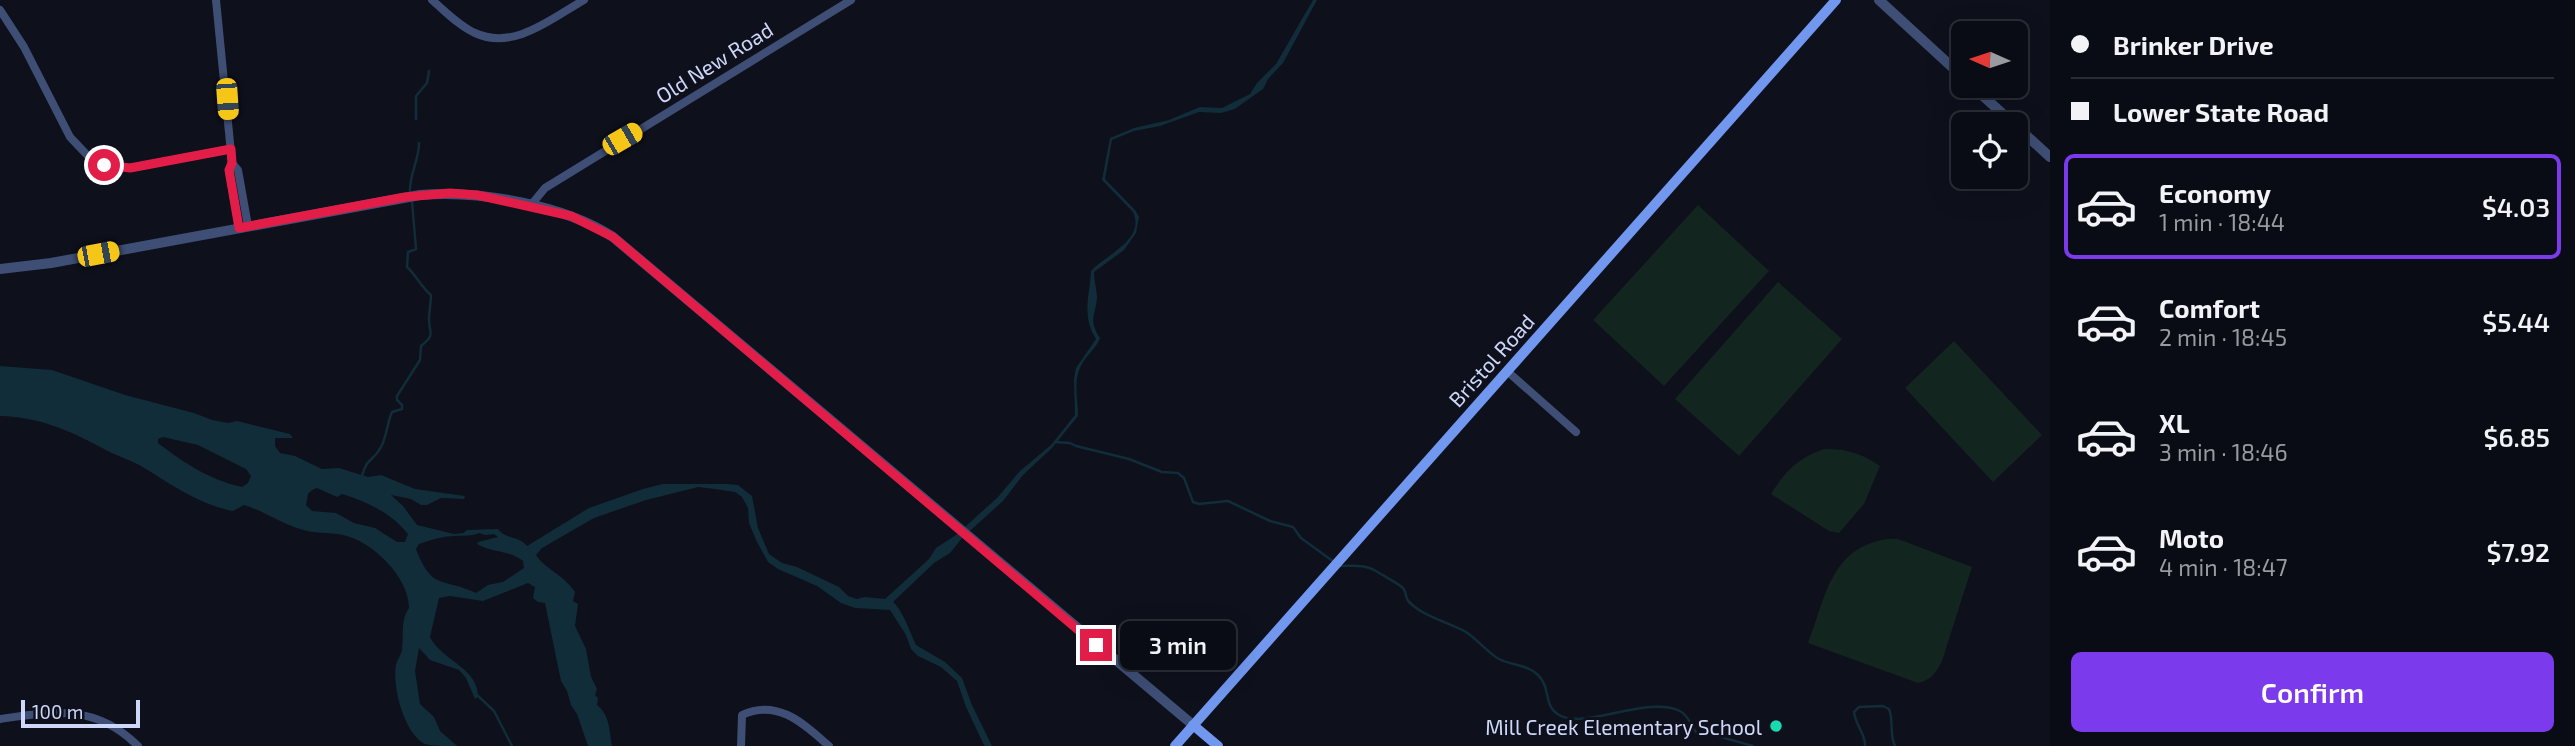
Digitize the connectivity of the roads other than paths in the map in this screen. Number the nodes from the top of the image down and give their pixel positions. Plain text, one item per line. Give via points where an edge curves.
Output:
1 (216, 0) edge
2 (432, 0) edge
3 (584, 0) edge
4 (850, 0) edge
5 (1836, 0) edge
6 (1879, 0) edge
7 (0, 10) edge
8 (1951, 66) edge
9 (1985, 98) edge
10 (2001, 112) edge
11 (2028, 137) edge
12 (231, 149) junction
13 (2050, 157) edge
14 (531, 205) junction
15 (243, 227) junction
16 (0, 269) edge
17 (1507, 372) junction
18 (1576, 432) dead end
19 (0, 719) edge
20 (1193, 725) junction
21 (138, 746) edge
22 (741, 746) edge
23 (829, 746) edge
24 (1175, 746) edge
25 (1218, 746) edge

1 - 12 street
2 - 3 street via 475,33 505,38 526,33
4 - 14 street, Old New Road via 544,188
5 - 17 main road, Bristol Road
6 - 8 street
7 - 12 street via 70,137 96,162 130,168
9 - 10 street
11 - 13 street
12 - 15 street via 238,170
14 - 15 street via 468,194 420,195
14 - 20 street via 571,216 613,237
15 - 16 street
17 - 18 street
17 - 20 main road, Bristol Road
19 - 21 street via 90,715 111,724
20 - 24 main road, Bristol Road
20 - 25 main road
22 - 23 street via 742,715 768,710 798,719

